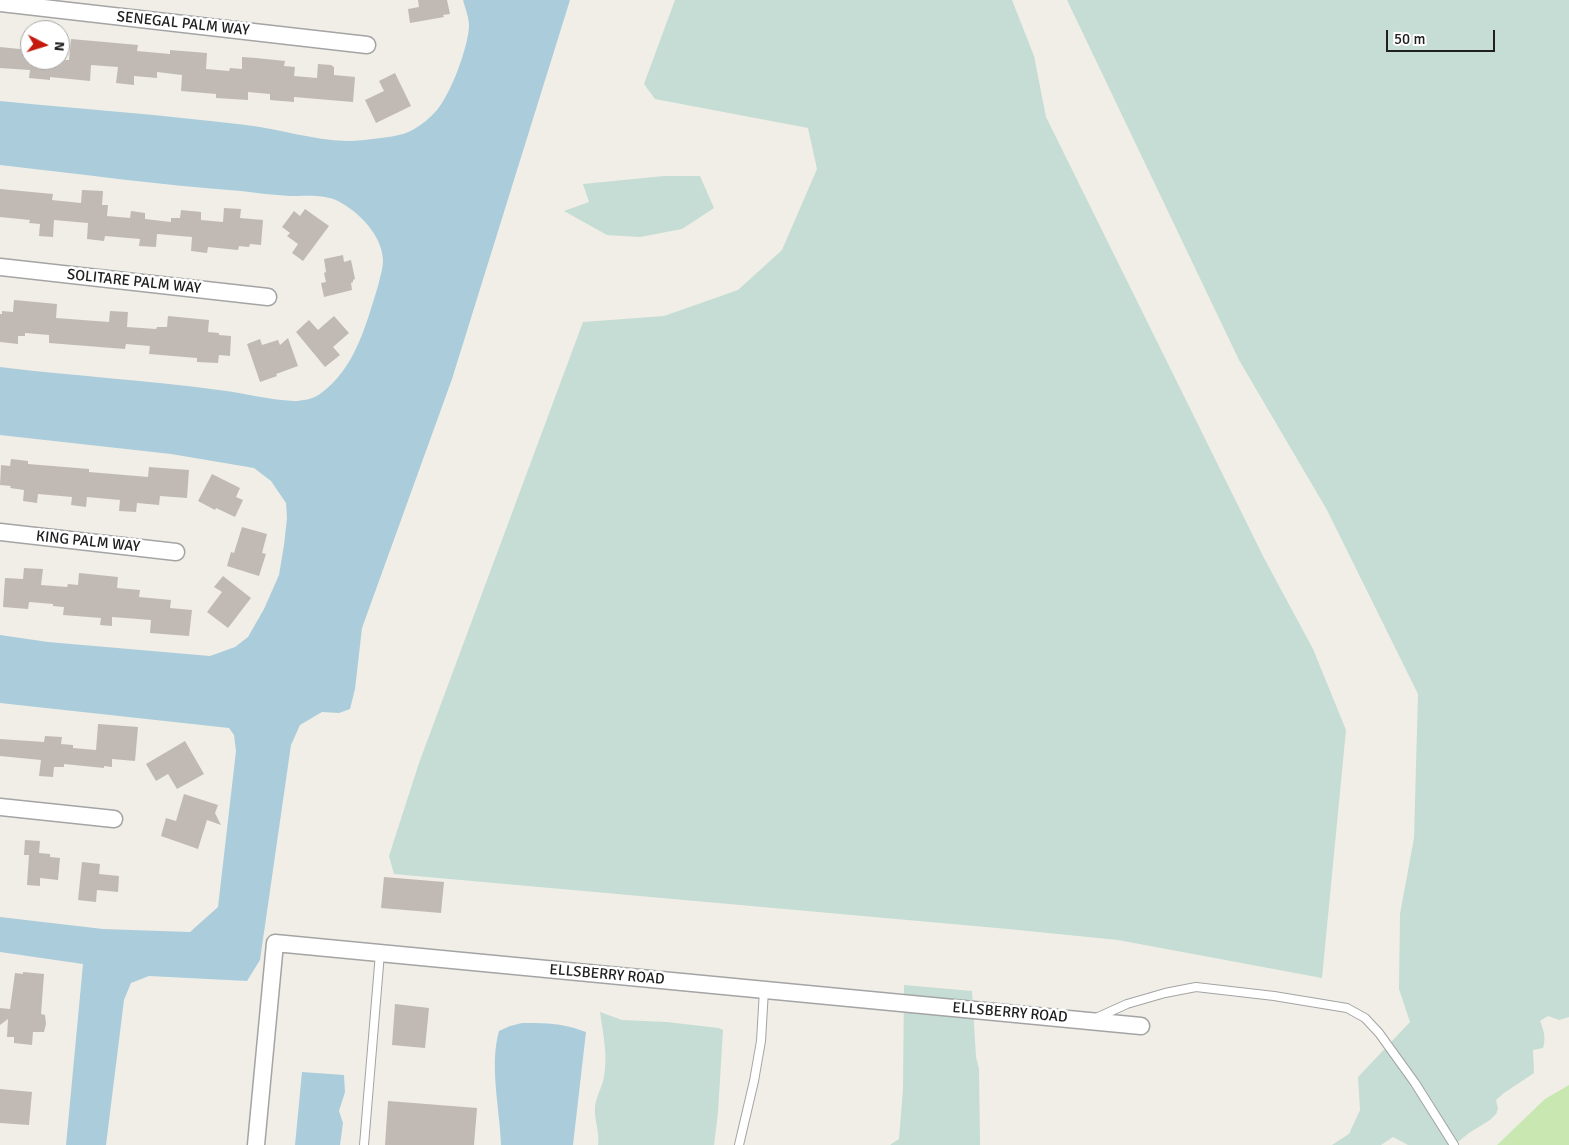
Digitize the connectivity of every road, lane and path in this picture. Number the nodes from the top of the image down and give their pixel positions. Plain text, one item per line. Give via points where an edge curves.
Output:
1 (0, 3) edge
2 (367, 45) dead end
3 (0, 267) edge
4 (268, 297) dead end
5 (0, 532) edge
6 (176, 552) dead end
7 (0, 807) edge
8 (114, 819) dead end
9 (380, 954) junction
10 (764, 990) junction
11 (1089, 1021) junction
12 (1141, 1026) dead end
13 (256, 1145) edge
14 (364, 1145) edge
15 (739, 1145) edge
16 (1454, 1145) edge

1 - 2 street, SENEGAL PALM WAY
3 - 4 street, SOLITARE PALM WAY
5 - 6 street, KING PALM WAY
7 - 8 street
9 - 10 street, ELLSBERRY ROAD
9 - 13 street, ELLSBERRY ROAD via 274,943
9 - 14 lane
10 - 11 street, ELLSBERRY ROAD
10 - 15 lane via 760,1049
11 - 12 street, ELLSBERRY ROAD
11 - 16 lane via 1127,1004 1196,987 1347,1008 1365,1018 1379,1033

